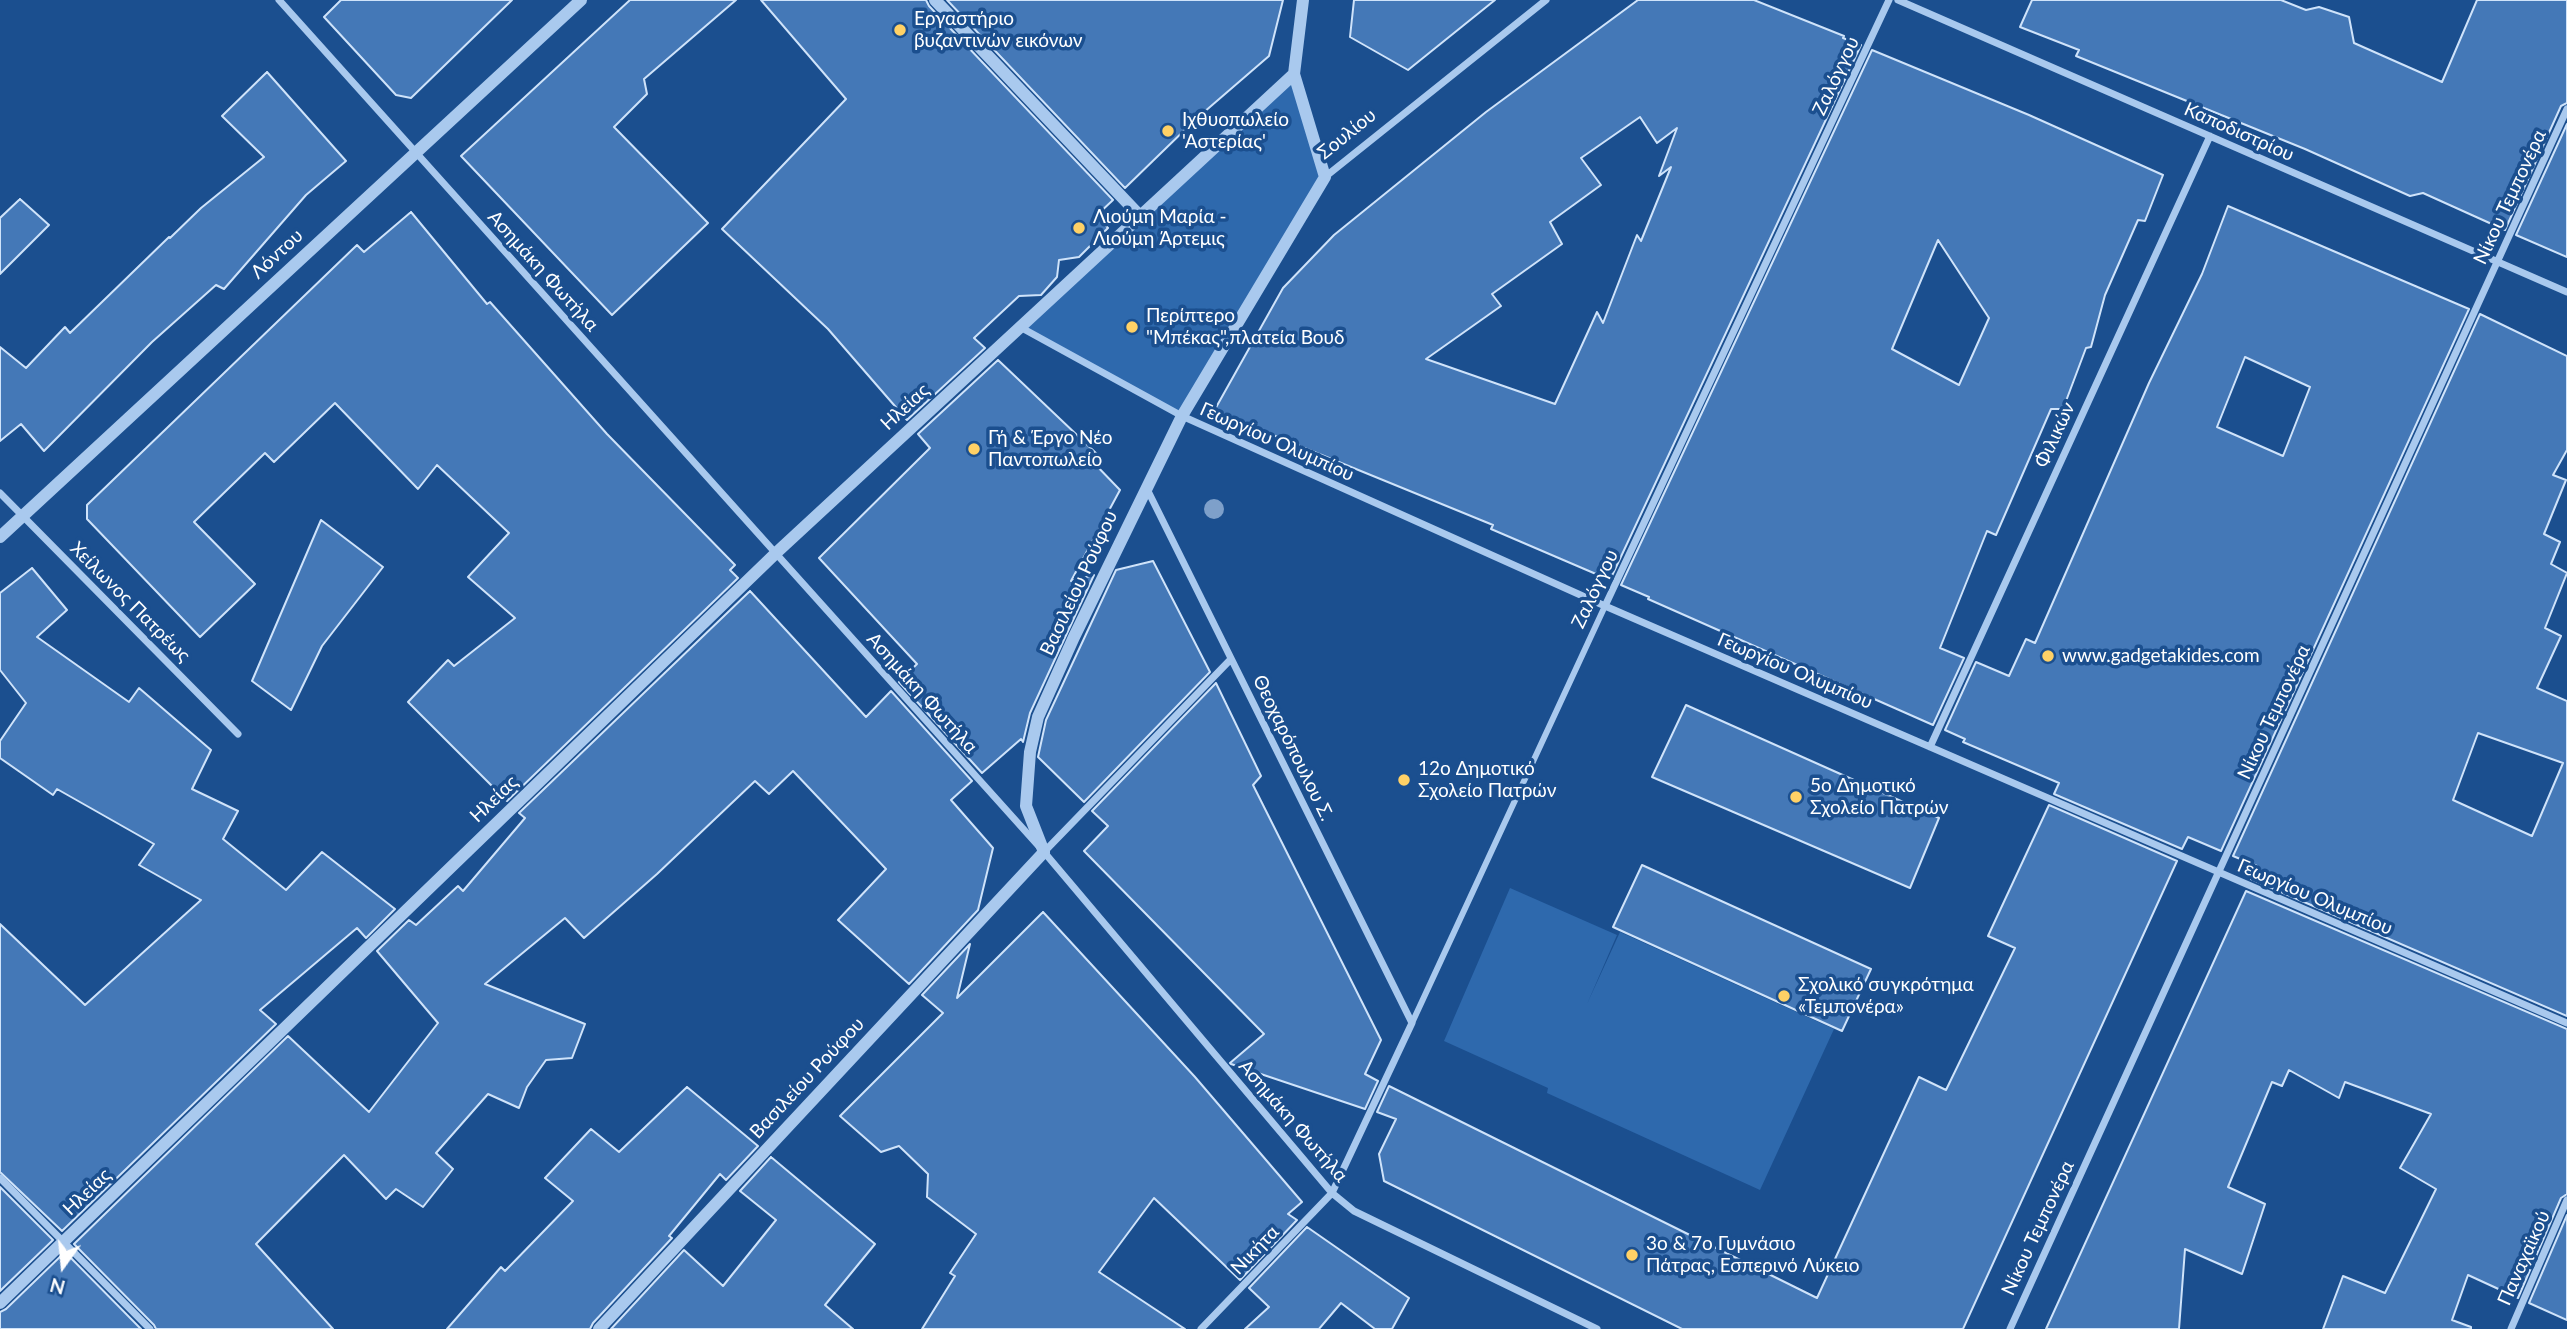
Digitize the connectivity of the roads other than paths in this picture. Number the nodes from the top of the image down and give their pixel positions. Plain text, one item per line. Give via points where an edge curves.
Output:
1 (279, 0) edge
2 (581, 0) edge
3 (935, 0) edge
4 (1303, 0) edge
5 (1546, 0) edge
6 (1889, 0) edge
7 (1898, 0) edge
8 (1294, 74) junction
9 (2567, 109) edge
10 (2210, 136) junction
11 (416, 152) junction
12 (1325, 177) junction
13 (1139, 215) junction
14 (2497, 262) junction
15 (2567, 292) edge
16 (1020, 327) junction
17 (1182, 416) junction
18 (1146, 487) junction
19 (0, 493) edge
20 (22, 515) junction
21 (0, 537) edge
22 (776, 553) junction
23 (1605, 606) junction
24 (1231, 659) junction
25 (237, 734) dead end
26 (1930, 747) junction
27 (1044, 852) junction
28 (2218, 872) junction
29 (1412, 1023) junction
30 (2567, 1023) edge
31 (0, 1178) edge
32 (1332, 1193) junction
33 (2567, 1200) edge
34 (63, 1241) junction
35 (0, 1303) edge
36 (150, 1329) edge
37 (599, 1329) edge
38 (1200, 1329) edge
39 (1597, 1329) edge
40 (2010, 1329) edge
41 (2511, 1329) edge

1 - 11 street, Ασημάκη Φωτήλα
2 - 11 street, Λόντου
3 - 13 street
4 - 8 street
5 - 12 street, Σουλίου
6 - 23 street, Ζαλόγγου
7 - 10 street, Καποδιστρίου
8 - 12 street
8 - 13 street, Ηλείας
9 - 14 street, Νίκου Τεμπονέρα
10 - 14 street, Καποδιστρίου
10 - 26 street, Φιλικών
11 - 20 street, Λόντου
11 - 22 street, Ασημάκη Φωτήλα
12 - 17 street, Σουλίου
13 - 16 street, Ηλείας
14 - 15 street, Καποδιστρίου
14 - 28 street, Νίκου Τεμπονέρα
16 - 17 street, Γεωργίου Ολυμπίου
16 - 22 street, Ηλείας
17 - 18 street, Βασιλείου Ρούφου
17 - 23 street, Γεωργίου Ολυμπίου
18 - 24 street, Θεοχαρόπουλου Σ.
18 - 27 street, Βασιλείου Ρούφου via 1038,717 1026,806
19 - 20 street, Χείλωνος Πατρέως
20 - 21 street, Λόντου
20 - 25 street, Χείλωνος Πατρέως
22 - 27 street, Ασημάκη Φωτήλα
22 - 34 street, Ηλείας
23 - 26 street, Γεωργίου Ολυμπίου
23 - 29 street, Ζαλόγγου
24 - 27 street, Βασιλείου Ρούφου
24 - 29 street, Θεοχαρόπουλου Σ.
26 - 28 street, Γεωργίου Ολυμπίου
27 - 32 street, Ασημάκη Φωτήλα
27 - 37 street, Βασιλείου Ρούφου
28 - 30 street, Γεωργίου Ολυμπίου
28 - 40 street, Νίκου Τεμπονέρα
29 - 32 street, Ζαλόγγου
31 - 34 street
32 - 38 street, Νικήτα
32 - 39 street, Ασημάκη Φωτήλα via 1354,1211
33 - 41 street, Παναχαϊκού
34 - 35 street, Ηλείας
34 - 36 street

